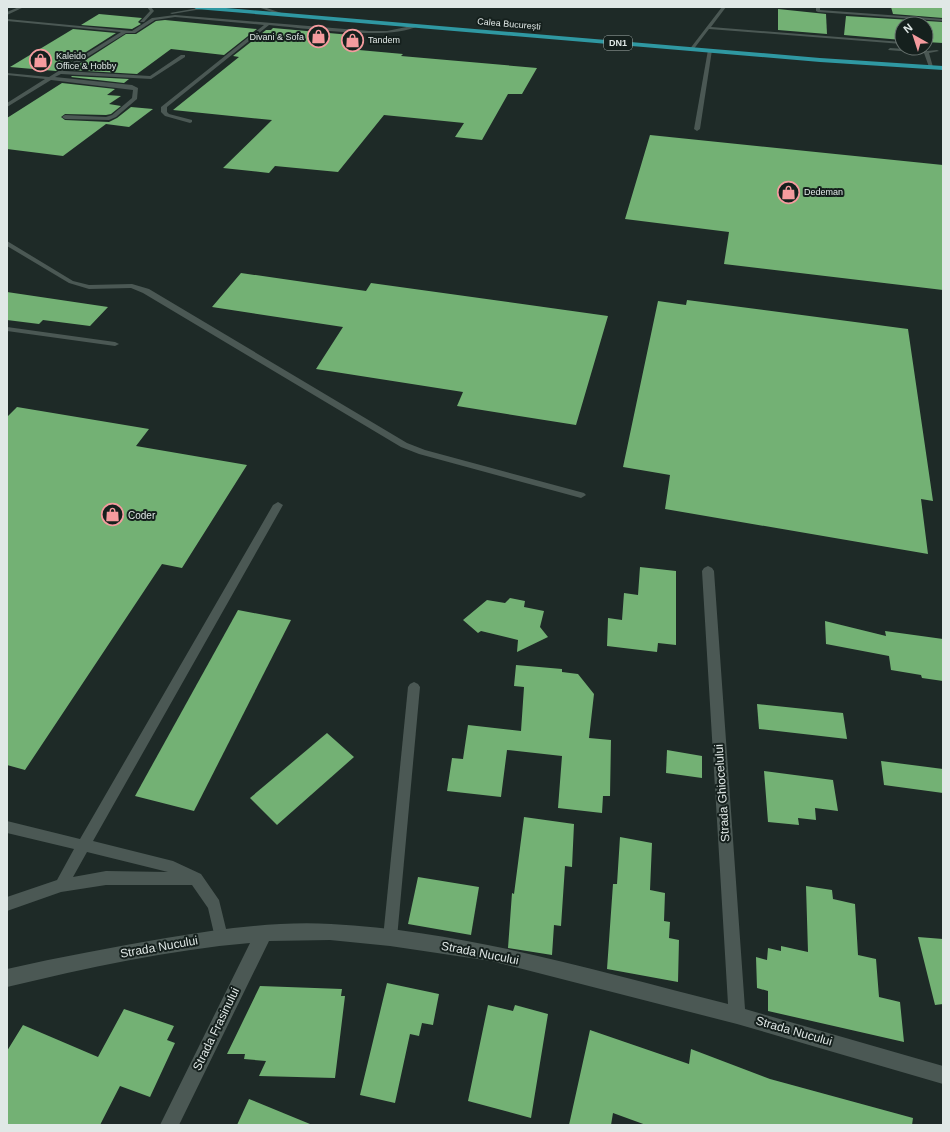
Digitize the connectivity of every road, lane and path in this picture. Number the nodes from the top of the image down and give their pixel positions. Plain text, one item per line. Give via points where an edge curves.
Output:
1 (22, 7) edge
2 (149, 7) edge
3 (196, 7) edge
4 (260, 7) edge
5 (724, 7) edge
6 (818, 7) edge
7 (206, 8) edge
8 (889, 9) dead end
9 (7, 14) edge
10 (282, 14) junction
11 (890, 16) junction
12 (7, 20) edge
13 (943, 20) edge
14 (142, 21) junction
15 (268, 24) junction
16 (416, 26) junction
17 (707, 28) junction
18 (126, 31) junction
19 (748, 32) junction
20 (812, 42) dead end
21 (894, 42) edge
22 (880, 48) dead end
23 (691, 49) junction
24 (894, 49) edge
25 (710, 50) junction
26 (184, 56) dead end
27 (927, 56) edge
28 (820, 60) junction
29 (930, 67) junction
30 (943, 68) edge
31 (60, 72) junction
32 (7, 74) edge
33 (943, 74) edge
34 (49, 78) junction
35 (7, 105) edge
36 (65, 117) dead end
37 (190, 120) dead end
38 (697, 129) dead end
39 (7, 243) edge
40 (7, 329) edge
41 (115, 344) dead end
42 (581, 495) dead end
43 (278, 505) dead end
44 (708, 571) dead end
45 (414, 687) dead end
46 (7, 827) edge
47 (84, 846) junction
48 (196, 879) junction
49 (61, 885) junction
50 (7, 904) edge
51 (264, 933) junction
52 (221, 937) junction
53 (390, 938) junction
54 (7, 978) edge
55 (736, 1015) junction
56 (943, 1075) edge
57 (169, 1125) edge

1 - 9 lane
2 - 14 lane via 152,11
3 - 7 main road, Calea București / DN1
4 - 10 lane
5 - 17 lane
6 - 11 lane via 818,11
7 - 10 main road, Calea București / DN1
7 - 14 lane via 179,11
8 - 11 lane
10 - 16 main road, Calea București / DN1
11 - 13 lane
12 - 18 lane
14 - 18 lane
15 - 16 lane via 369,32 387,32
15 - 18 lane via 175,16 154,19 133,32
15 - 37 lane via 164,107 167,115
16 - 23 main road, Calea București / DN1
17 - 19 lane
17 - 23 lane
18 - 31 lane
19 - 20 lane via 759,37
19 - 21 lane via 766,31
22 - 24 lane
23 - 25 main road, Calea București / DN1
25 - 28 main road, Calea București / DN1
25 - 38 lane
26 - 31 lane via 151,78
27 - 29 lane
28 - 29 main road, Calea București / DN1
28 - 33 main road, Calea București / DN1
29 - 30 main road, Calea București / DN1
31 - 34 lane
32 - 34 lane
34 - 35 lane
34 - 36 lane via 136,89 135,98 107,119
39 - 42 lane via 71,282 89,287 132,286 146,291 404,445
40 - 41 lane
43 - 47 lane
44 - 55 street, Strada Ghiocelului
45 - 53 lane
46 - 47 lane
47 - 48 lane via 173,867
47 - 49 lane
48 - 49 lane via 106,878
48 - 52 lane via 214,905
49 - 50 lane
51 - 52 street, Strada Nucului
51 - 53 street, Strada Nucului via 330,932
51 - 57 street, Strada Frasinului
52 - 54 street, Strada Nucului via 86,960
53 - 55 street, Strada Nucului via 491,953
55 - 56 street, Strada Nucului

